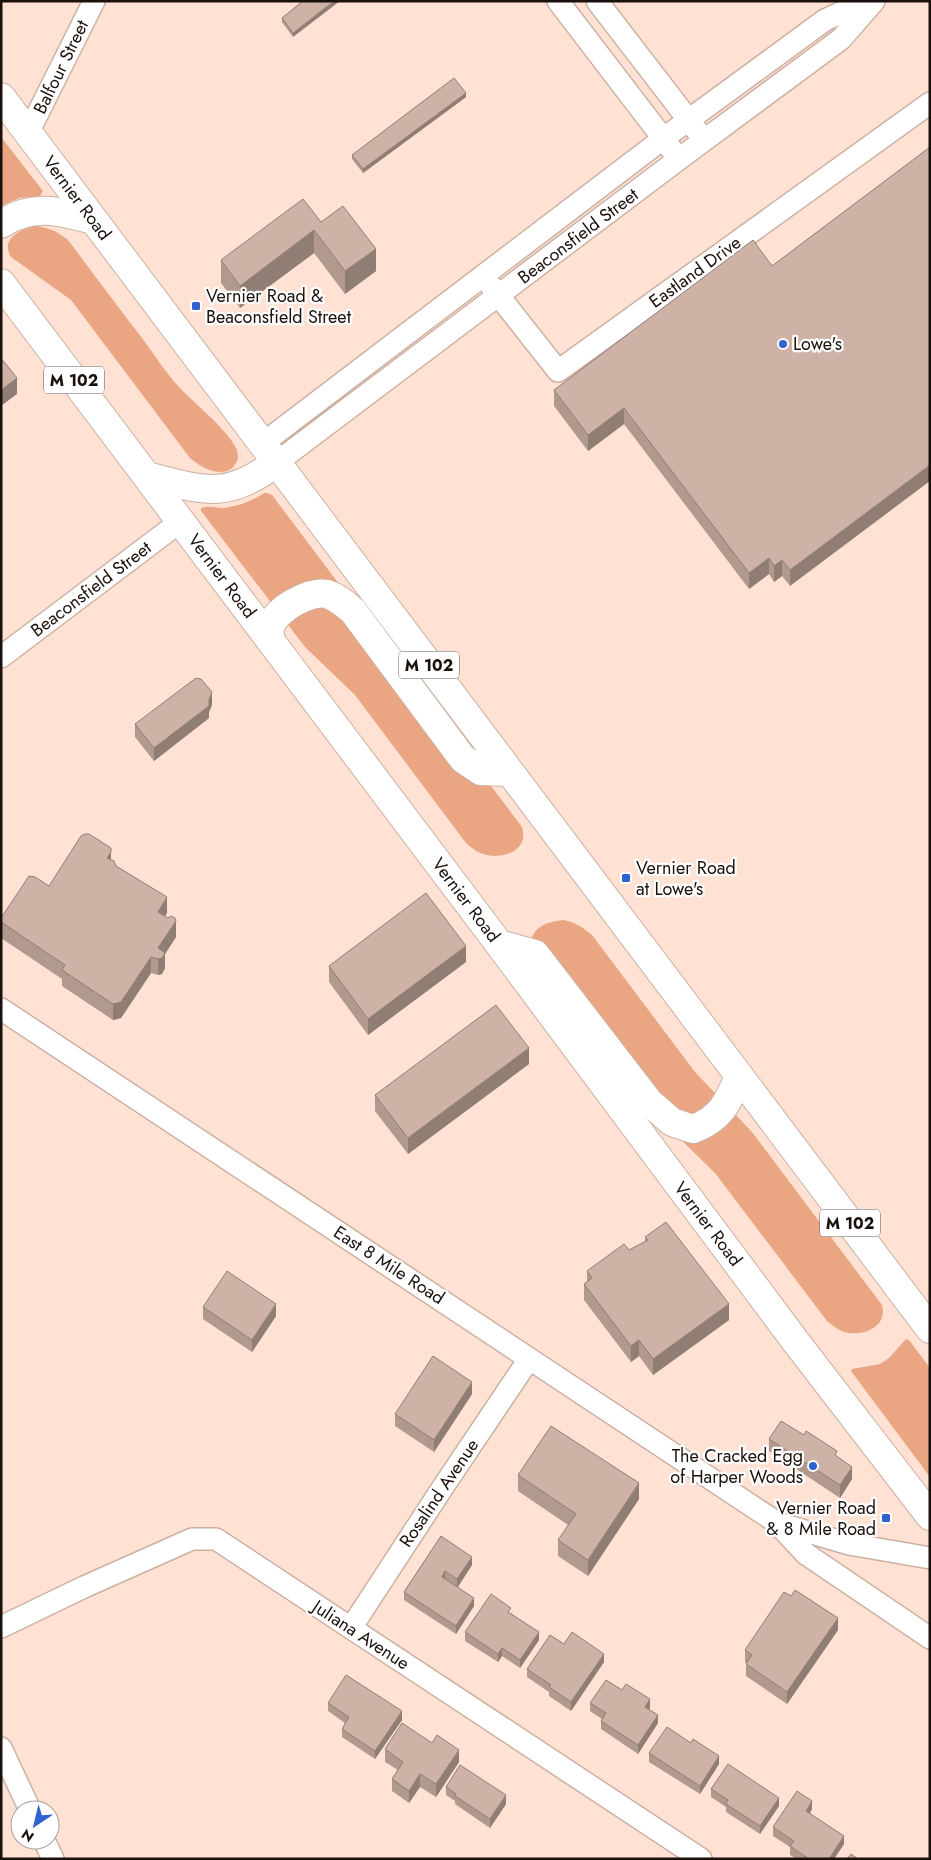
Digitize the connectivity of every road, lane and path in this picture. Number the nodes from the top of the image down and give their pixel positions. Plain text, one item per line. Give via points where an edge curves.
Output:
1 (94, 1) edge
2 (558, 1) edge
3 (597, 1) edge
4 (866, 1) edge
5 (874, 1) edge
6 (743, 81) junction
7 (1, 97) edge
8 (758, 101) junction
9 (930, 103) edge
10 (690, 120) junction
11 (28, 133) junction
12 (664, 138) junction
13 (704, 141) junction
14 (679, 159) junction
15 (93, 220) junction
16 (1, 224) edge
17 (484, 276) junction
18 (1, 283) edge
19 (498, 296) junction
20 (269, 454) junction
21 (147, 476) junction
22 (180, 521) junction
23 (270, 640) junction
24 (1, 657) edge
25 (510, 772) junction
26 (499, 944) junction
27 (1, 1009) edge
28 (739, 1077) junction
29 (930, 1329) edge
30 (529, 1359) junction
31 (930, 1516) edge
32 (776, 1522) junction
33 (930, 1558) edge
34 (1, 1627) edge
35 (350, 1628) junction
36 (930, 1638) edge
37 (1, 1748) edge
38 (25, 1800) edge
39 (701, 1859) edge

1 - 11 street, Balfour Street
2 - 12 street
3 - 10 street
4 - 6 street, Beaconsfield Street via 825,20
5 - 8 street, Beaconsfield Street via 841,40
6 - 8 street
6 - 10 street, Beaconsfield Street
7 - 11 highway, Vernier Road / M 102
8 - 13 street, Beaconsfield Street
9 - 19 street, Eastland Drive via 558,371
10 - 12 street, Beaconsfield Street
10 - 13 street
11 - 15 highway, Vernier Road / M 102
12 - 14 street
12 - 17 street, Beaconsfield Street
13 - 14 street, Beaconsfield Street
14 - 19 street, Beaconsfield Street
15 - 16 highway via 57,211 40,211 27,212
15 - 20 highway, Vernier Road / M 102
17 - 19 street, Eastland Drive
17 - 20 street, Beaconsfield Street
18 - 21 highway, Vernier Road / M 102
19 - 20 street, Beaconsfield Street
20 - 21 highway via 258,476 228,488 198,488
20 - 25 highway, Vernier Road / M 102
21 - 22 highway, Vernier Road / M 102
22 - 23 highway, Vernier Road / M 102
22 - 24 street, Beaconsfield Street
23 - 25 highway via 270,626 277,616 298,600 314,594 326,594 342,601 353,611 463,759 481,771
23 - 26 highway, Vernier Road / M 102
25 - 28 highway, Vernier Road / M 102
26 - 28 highway via 535,954 649,1102 672,1122 693,1129 713,1119 726,1106
26 - 31 highway, Vernier Road / M 102
27 - 30 street, East 8 Mile Road
28 - 29 highway, Vernier Road / M 102
30 - 32 street, East 8 Mile Road
30 - 35 street, Rosalind Avenue
32 - 33 street, East 8 Mile Road via 849,1544
32 - 36 street, East 8 Mile Road via 806,1554
34 - 35 street, Juliana Avenue via 183,1543 216,1539
35 - 39 street, Juliana Avenue
37 - 38 street

